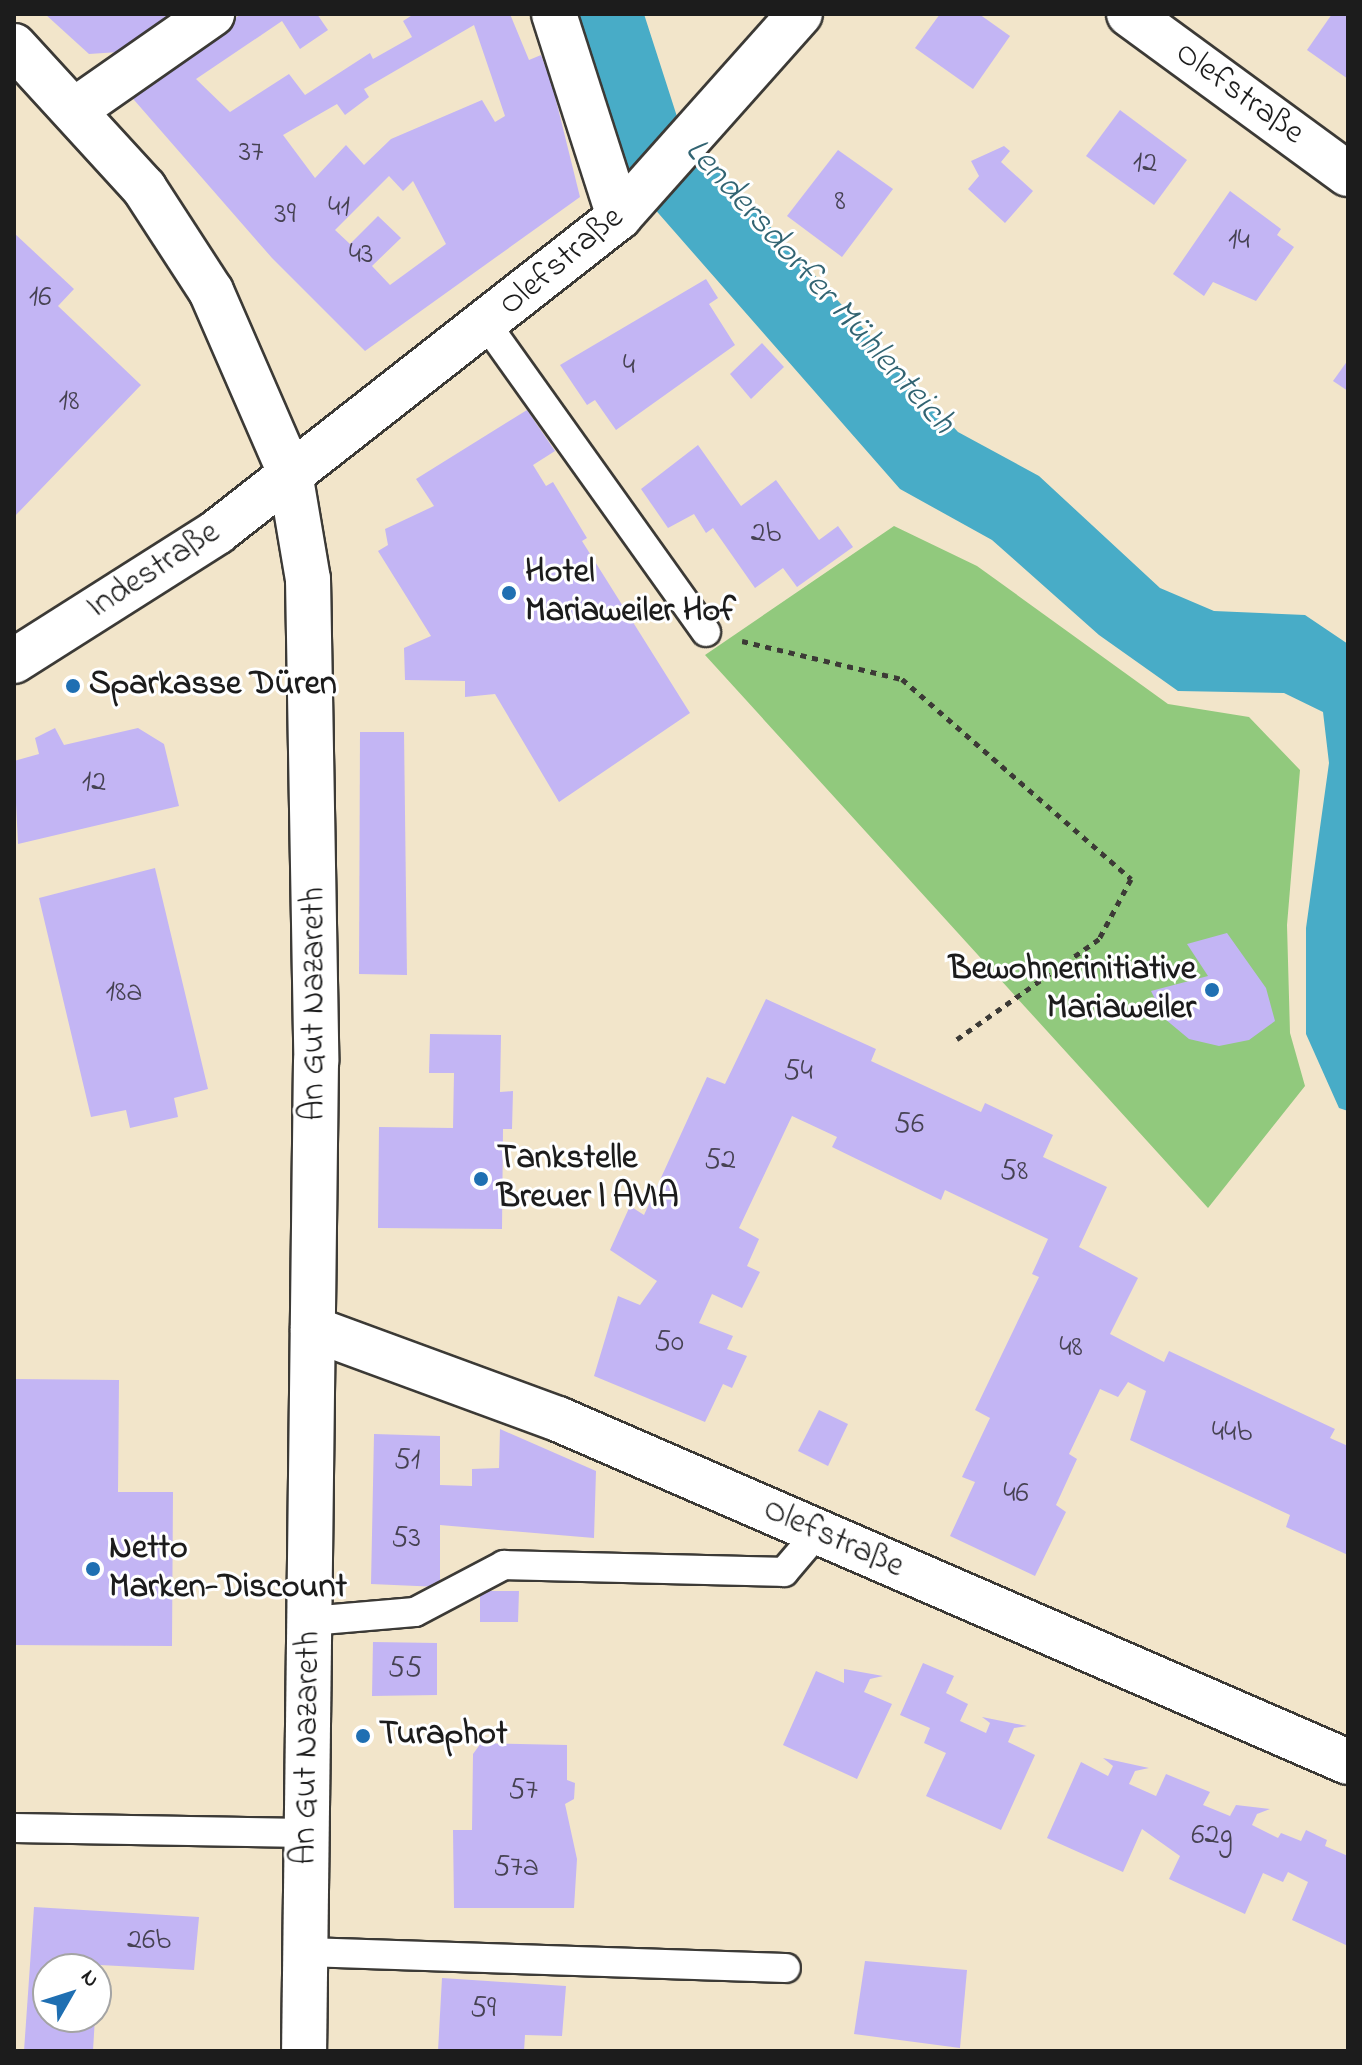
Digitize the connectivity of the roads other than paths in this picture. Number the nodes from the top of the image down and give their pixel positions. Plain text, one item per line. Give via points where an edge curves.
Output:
1 (212, 14) edge
2 (554, 14) edge
3 (800, 14) edge
4 (1129, 14) edge
5 (14, 46) edge
6 (76, 109) junction
7 (1348, 174) edge
8 (627, 209) junction
9 (487, 325) junction
10 (290, 473) junction
11 (706, 632) road end
12 (14, 661) edge
13 (313, 1329) junction
14 (818, 1532) junction
15 (310, 1621) junction
16 (1348, 1762) edge
17 (14, 1828) edge
18 (306, 1833) junction
19 (305, 1952) junction
20 (786, 1968) dead end
21 (304, 2051) edge

1 - 6 street
2 - 8 street
3 - 8 street, Olefstraße via 699,135
4 - 7 street, Olefstraße
5 - 6 street, An Gut Nazareth
6 - 10 street, An Gut Nazareth via 144,188 211,291
8 - 9 street, Olefstraße
9 - 10 street, Olefstraße
9 - 11 lane
10 - 12 street, Indestraße via 217,532
10 - 13 street, An Gut Nazareth via 312,618
13 - 14 street, Olefstraße via 558,1419
13 - 15 street, An Gut Nazareth
14 - 15 lane via 784,1572 504,1565 415,1612
14 - 16 street, Olefstraße
15 - 18 street, An Gut Nazareth
17 - 18 lane
18 - 19 street, An Gut Nazareth
19 - 20 lane
19 - 21 street, An Gut Nazareth

